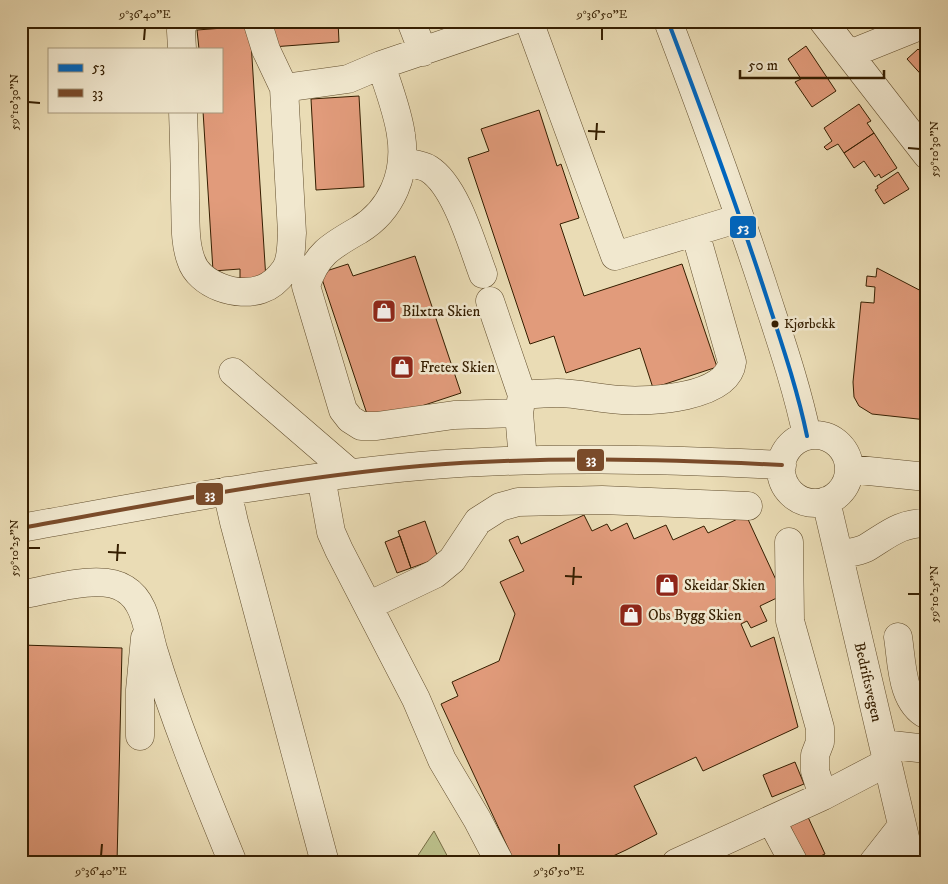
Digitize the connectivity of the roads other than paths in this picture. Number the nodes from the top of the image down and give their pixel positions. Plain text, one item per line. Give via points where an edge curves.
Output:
1 (185, 21) edge
2 (257, 21) edge
3 (411, 21) edge
4 (511, 21) edge
5 (529, 21) edge
6 (668, 21) edge
7 (824, 21) edge
8 (927, 23) edge
9 (182, 48) edge
10 (423, 52) junction
11 (850, 54) junction
12 (382, 65) junction
13 (284, 88) junction
14 (183, 112) edge
15 (927, 155) edge
16 (403, 162) junction
17 (740, 218) junction
18 (695, 232) junction
19 (483, 274) dead end
20 (490, 301) dead end
21 (233, 372) dead end
22 (520, 404) junction
23 (807, 436) junction
24 (523, 460) junction
25 (782, 464) junction
26 (849, 469) junction
27 (350, 473) junction
28 (321, 477) junction
29 (927, 478) edge
30 (227, 491) junction
31 (826, 501) junction
32 (748, 506) dead end
33 (927, 522) edge
34 (21, 528) edge
35 (789, 542) dead end
36 (839, 554) junction
37 (21, 595) edge
38 (368, 606) junction
39 (146, 624) junction
40 (898, 637) dead end
41 (927, 715) edge
42 (140, 736) dead end
43 (927, 749) edge
44 (884, 754) junction
45 (823, 796) junction
46 (771, 820) junction
47 (902, 826) junction
48 (233, 863) edge
49 (325, 863) edge
50 (500, 863) edge
51 (676, 863) edge
52 (794, 863) edge
53 (873, 863) edge
54 (911, 863) edge

1 - 9 street via 181,31
2 - 13 street
3 - 10 street
4 - 10 street
5 - 18 street via 615,256
6 - 17 street
7 - 11 street
8 - 11 street
10 - 12 street
11 - 15 street
12 - 13 street via 348,79
12 - 16 street via 401,134
13 - 14 street via 292,232 290,253 286,268 262,289 244,292 222,288 204,280 190,259 186,236
16 - 19 street via 430,170 443,182 455,201
16 - 22 street via 395,189 385,207 368,224 336,243 317,260 306,286 343,410 350,420 361,426 377,426
17 - 18 street
17 - 23 street via 782,342
18 - 22 street via 732,362 732,370 724,379 701,391 666,398 623,400 557,393
20 - 22 street
21 - 27 street
22 - 24 street
23 - 25 street via 794,442
23 - 26 street via 831,438 847,456
24 - 25 street
24 - 27 street
25 - 31 street via 782,476 794,495 809,502
26 - 29 street
26 - 31 street via 843,489
27 - 28 street
28 - 30 street
28 - 38 street via 331,532
30 - 34 street
30 - 49 street
31 - 36 street, Bedriftsvegen
32 - 38 street via 594,500 518,502 500,507 478,522 452,560 435,574
33 - 36 street via 908,524 864,549
35 - 45 street via 790,621 820,728 815,772
36 - 44 street, Bedriftsvegen
37 - 39 street via 89,582 109,582 125,588 134,596 142,606
38 - 50 street via 416,699 442,760
39 - 42 street
39 - 48 street via 186,749
40 - 41 street via 907,690 913,704
43 - 44 street
44 - 45 street
44 - 47 street, Bedriftsvegen
45 - 46 street
46 - 51 street
46 - 52 street
47 - 53 street
47 - 54 street, Bedriftsvegen

